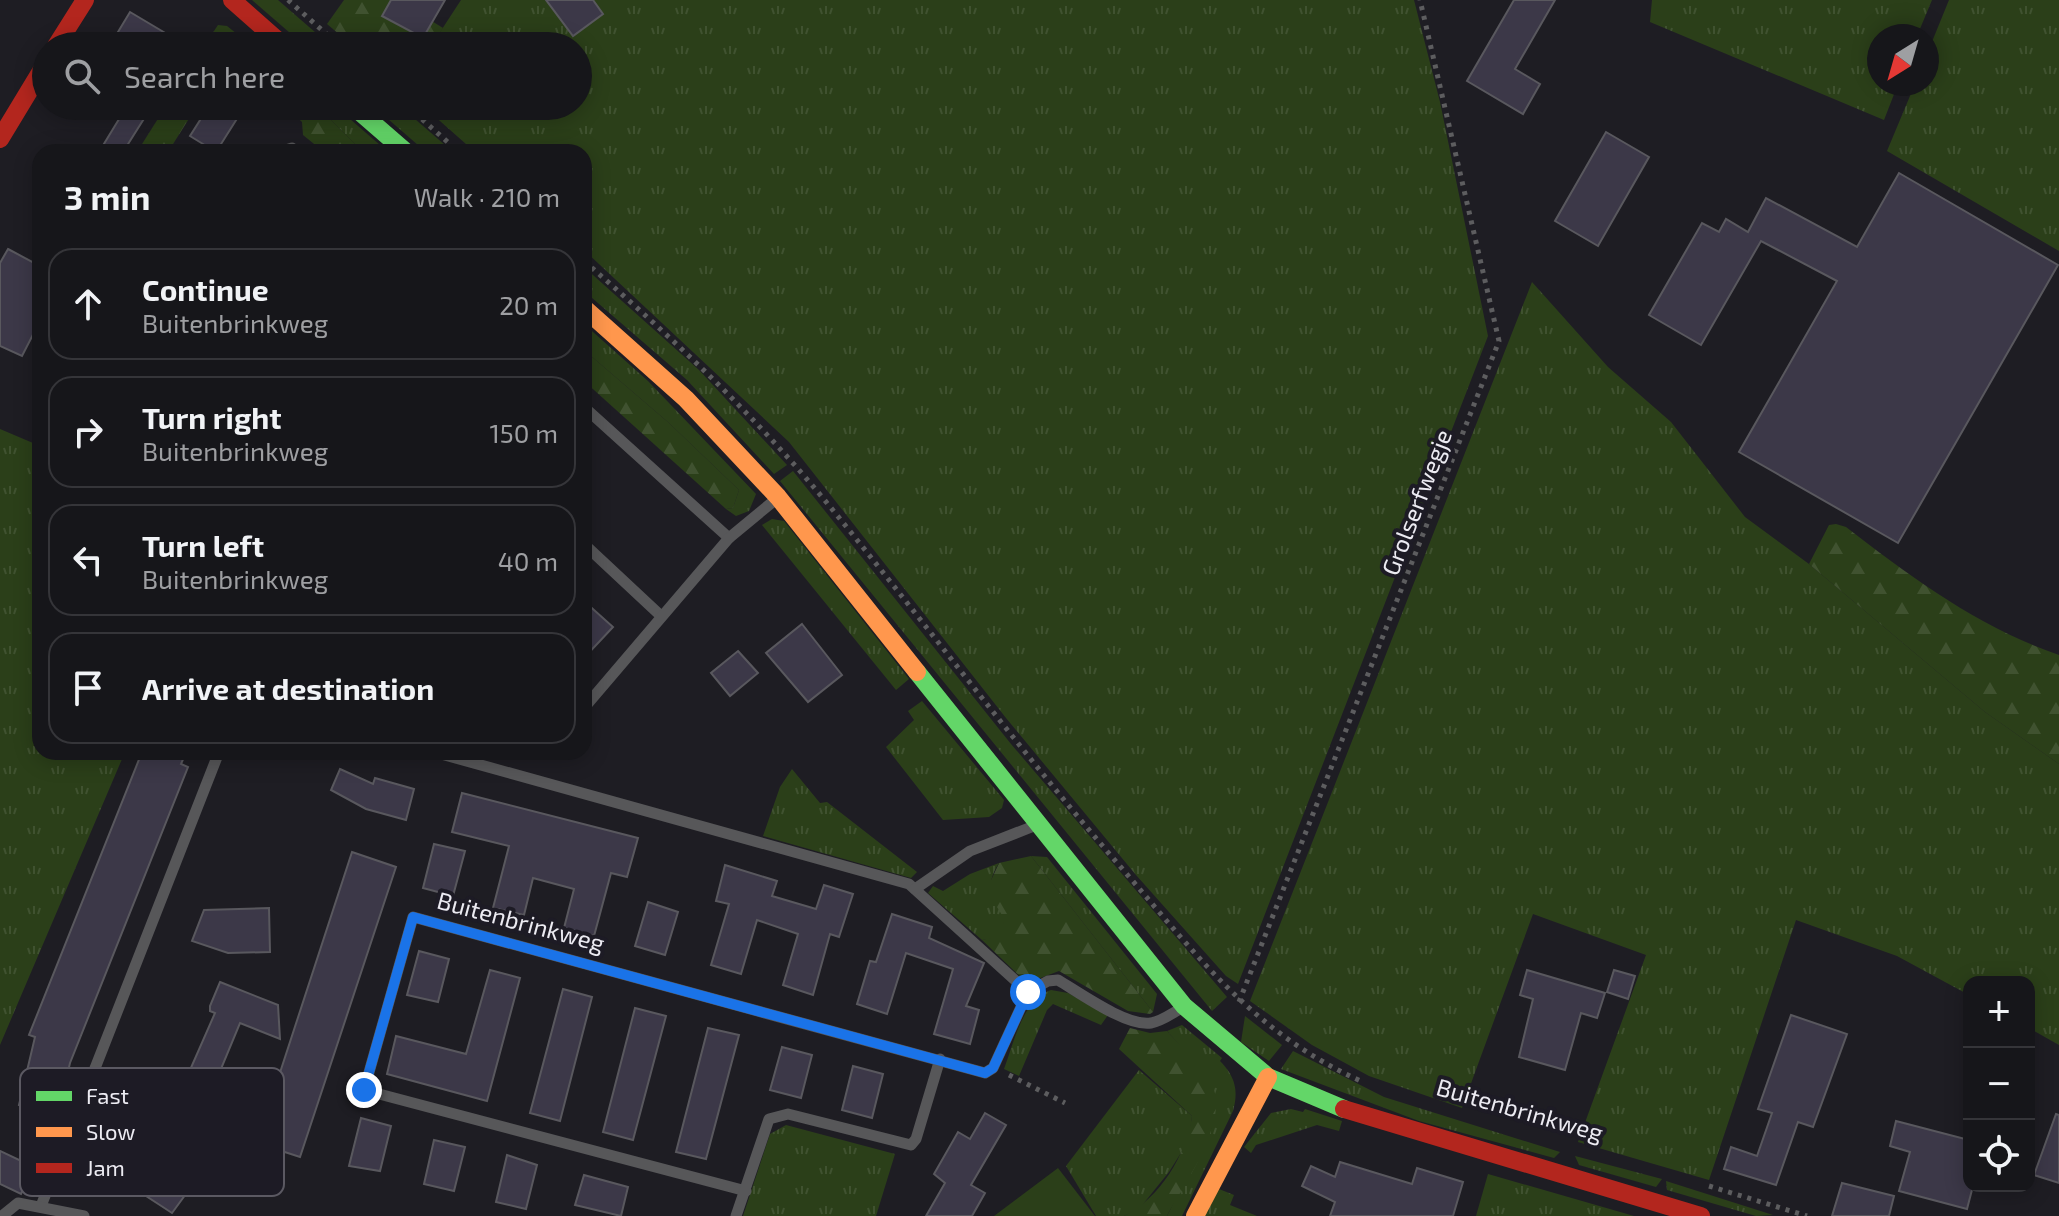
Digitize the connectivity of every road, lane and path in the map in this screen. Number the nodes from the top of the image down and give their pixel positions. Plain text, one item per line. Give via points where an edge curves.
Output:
1 (85, 0) edge
2 (232, 0) edge
3 (288, 0) edge
4 (1420, 0) edge
5 (65, 32) edge
6 (268, 32) edge
7 (324, 32) edge
8 (32, 86) edge
9 (369, 120) edge
10 (423, 120) edge
11 (0, 139) edge
12 (397, 144) edge
13 (450, 144) edge
14 (592, 315) edge
15 (592, 414) edge
16 (778, 497) junction
17 (729, 538) junction
18 (592, 551) edge
19 (660, 615) junction
20 (592, 698) edge
21 (216, 760) edge
22 (463, 760) edge
23 (1040, 823) junction
24 (915, 889) junction
25 (1028, 992) junction
26 (1184, 1006) junction
27 (940, 1059) junction
28 (95, 1068) edge
29 (993, 1068) junction
30 (1268, 1077) junction
31 (1368, 1084) dead end
32 (1065, 1103) dead end
33 (1695, 1182) dead end
34 (746, 1191) junction
35 (45, 1196) edge
36 (41, 1206) junction
37 (2, 1216) edge
38 (84, 1216) edge
39 (736, 1216) edge
40 (1195, 1216) edge
41 (1701, 1216) edge
42 (1807, 1216) edge

1 - 5 main road
2 - 6 main road
3 - 7 path
4 - 31 path, Grolserfwegje via 1499,341 1239,1002 1289,1043
8 - 11 main road
9 - 12 main road
10 - 13 path
14 - 16 main road, Buitenbrinkweg via 686,399
15 - 17 lane
16 - 17 lane
16 - 23 main road, Buitenbrinkweg
17 - 19 lane
18 - 19 lane
19 - 20 lane
21 - 28 lane
22 - 24 lane
23 - 24 lane via 970,851
23 - 26 main road, Buitenbrinkweg
24 - 25 lane
25 - 26 lane via 1058,980 1143,1023
25 - 29 lane
26 - 30 main road, Buitenbrinkweg
27 - 29 lane, Buitenbrinkweg via 985,1073
27 - 34 lane via 911,1145 777,1115 764,1124
27 - 34 lane, Buitenbrinkweg via 413,917 364,1090
29 - 32 path
30 - 40 main road
30 - 41 main road, Buitenbrinkweg via 1346,1110
33 - 42 path
34 - 39 lane
35 - 36 lane
36 - 37 lane via 18,1203
36 - 38 lane

